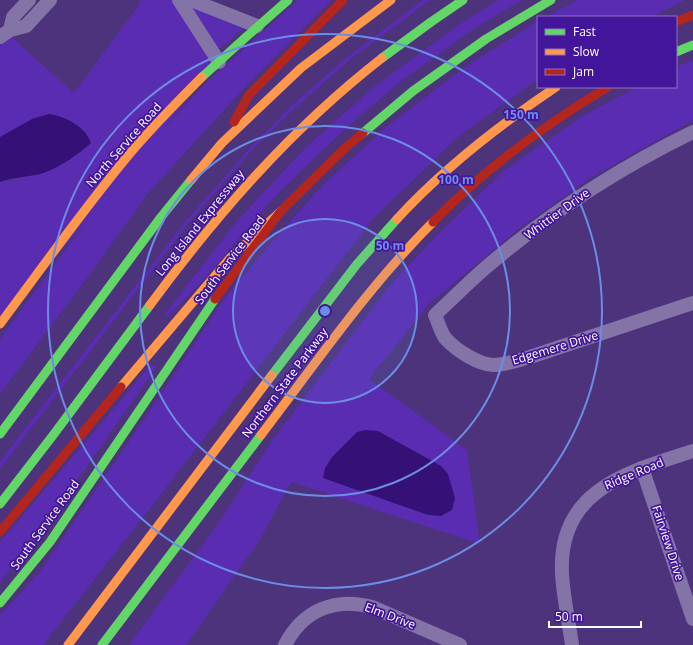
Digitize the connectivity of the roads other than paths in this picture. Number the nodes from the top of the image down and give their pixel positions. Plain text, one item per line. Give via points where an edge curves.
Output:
1 (29, 0) edge
2 (50, 0) edge
3 (179, 0) edge
4 (191, 0) edge
5 (288, 0) edge
6 (343, 0) edge
7 (392, 0) edge
8 (463, 0) edge
9 (551, 0) edge
10 (693, 15) edge
11 (677, 22) edge
12 (257, 26) junction
13 (5, 33) edge
14 (693, 45) edge
15 (677, 52) edge
16 (219, 62) junction
17 (554, 88) edge
18 (606, 88) edge
19 (693, 132) edge
20 (222, 144) junction
21 (281, 212) junction
22 (693, 303) edge
23 (435, 315) joint
24 (0, 324) edge
25 (0, 434) edge
26 (693, 451) edge
27 (642, 468) junction
28 (0, 504) edge
29 (0, 532) edge
30 (0, 602) edge
31 (693, 619) edge
32 (452, 643) edge
33 (68, 645) edge
34 (102, 645) edge
35 (285, 645) edge
36 (572, 645) edge

1 - 13 street via 13,17
2 - 13 street via 26,26
3 - 16 street
4 - 12 street
5 - 12 main road, North Service Road
6 - 20 main road via 249,95
7 - 20 main road via 306,63
8 - 28 main road, Long Island Expressway via 404,41 340,92 259,171 186,257
9 - 21 main road, South Service Road via 486,39 413,91 345,148
10 - 11 main road
12 - 16 main road, North Service Road
14 - 15 main road
16 - 24 main road, North Service Road via 190,89 128,156
17 - 33 main road, Northern State Parkway via 511,117 458,160 418,196 376,241 342,282
18 - 34 main road, Northern State Parkway via 565,113 510,152 458,197 410,245 365,298
19 - 23 street, Whittier Drive via 666,145 591,190 542,223 484,269
20 - 25 main road via 160,217
21 - 29 main road via 226,263
21 - 30 main road, South Service Road via 214,301 50,542
22 - 23 street, Edgemere Drive via 530,357 493,365 465,354 445,337
26 - 27 street, Ridge Road
27 - 31 street, Fairview Drive
27 - 36 street, Ridge Road via 598,490 582,505 568,530 563,548 562,573
32 - 35 street, Elm Drive via 372,607 361,604 336,604 320,609 302,621 290,634

